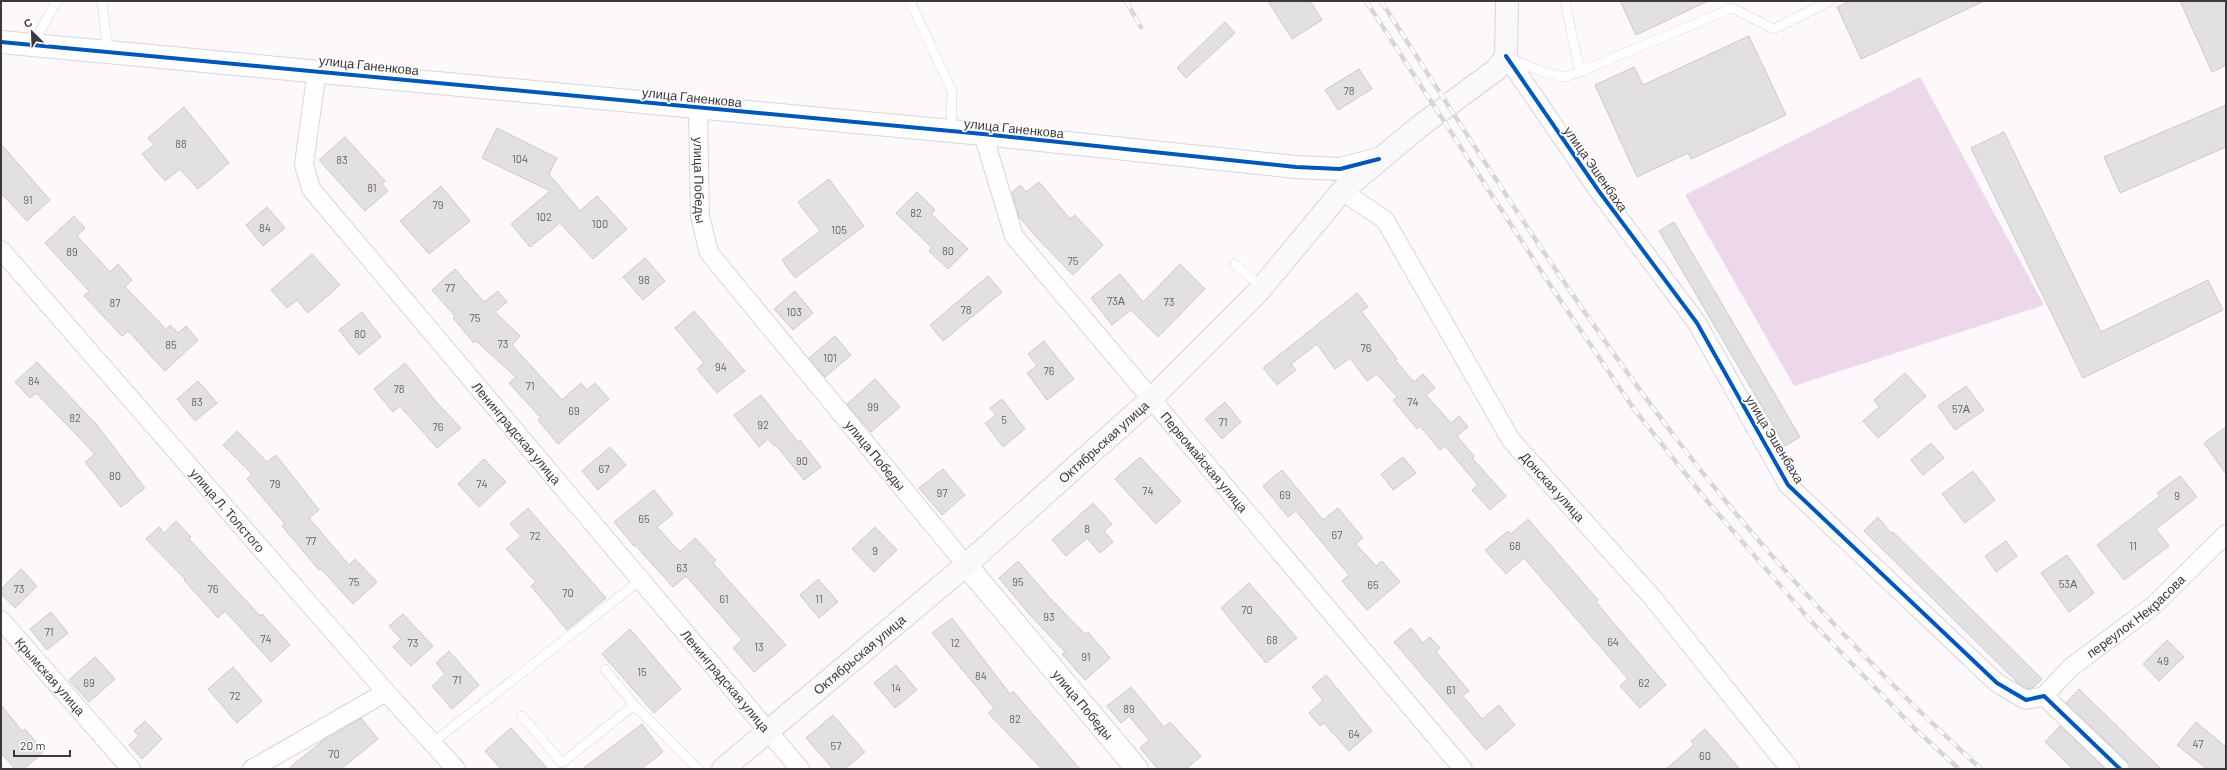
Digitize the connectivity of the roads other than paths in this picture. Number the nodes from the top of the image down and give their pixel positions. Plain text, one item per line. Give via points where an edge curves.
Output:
1 (57, 1) edge
2 (102, 1) edge
3 (910, 1) edge
4 (1507, 1) edge
5 (1565, 1) edge
6 (1830, 1) edge
7 (1, 42) edge
8 (32, 45) junction
9 (108, 52) junction
10 (1506, 56) junction
11 (317, 70) junction
12 (1580, 72) junction
13 (698, 108) junction
14 (951, 132) junction
15 (983, 134) junction
16 (1379, 159) junction
17 (1342, 190) junction
18 (1, 250) edge
19 (1234, 264) dead end
20 (1262, 287) junction
21 (1150, 400) junction
22 (2226, 534) edge
23 (966, 565) junction
24 (641, 580) junction
25 (1, 620) edge
26 (604, 669) dead end
27 (386, 692) junction
28 (2044, 696) junction
29 (634, 705) junction
30 (522, 716) dead end
31 (768, 731) junction
32 (432, 743) junction
33 (1784, 767) edge
34 (131, 769) edge
35 (252, 769) edge
36 (456, 769) edge
37 (698, 769) edge
38 (723, 769) edge
39 (800, 769) edge
40 (1138, 769) edge
41 (1463, 769) edge
42 (2120, 769) edge

1 - 8 lane
2 - 9 lane
3 - 14 lane via 952,91
4 - 10 main road
5 - 12 lane
6 - 12 lane via 1774,29 1732,8
7 - 8 street, улица Ганенкова
8 - 9 street, улица Ганенкова
9 - 11 street, улица Ганенкова
10 - 12 lane via 1543,72 1564,77
10 - 16 main road, Октябрьская улица via 1497,69
10 - 28 street, улица Эшенбаха via 1598,190 1697,323 1788,486 1997,683 2026,700
11 - 13 street, улица Ганенкова
11 - 24 street, Ленинградская улица via 304,164 311,189
13 - 14 street, улица Ганенкова
13 - 23 street, улица Победы via 700,216 709,253
14 - 15 street, улица Ганенкова
15 - 16 street, улица Ганенкова via 1340,170
15 - 21 street, Первомайская улица via 1014,236
16 - 17 main road, Октябрьская улица
17 - 20 main road, Октябрьская улица
17 - 33 street, Донская улица via 1385,220 1511,440 1652,597
18 - 27 street, улица Л. Толстого
19 - 20 lane
20 - 21 main road, Октябрьская улица
21 - 23 main road, Октябрьская улица
21 - 41 street, Первомайская улица
22 - 28 street, переулок Некрасова via 2153,606 2070,668
23 - 31 main road, Октябрьская улица
23 - 40 street, улица Победы
24 - 31 street, Ленинградская улица
24 - 32 lane
25 - 34 street, Крымская улица
26 - 29 lane
27 - 32 street, улица Л. Толстого
27 - 35 street
28 - 42 street
29 - 30 lane via 562,763
29 - 37 lane
31 - 38 main road, Октябрьская улица
31 - 39 street, Ленинградская улица
32 - 36 street, улица Л. Толстого

